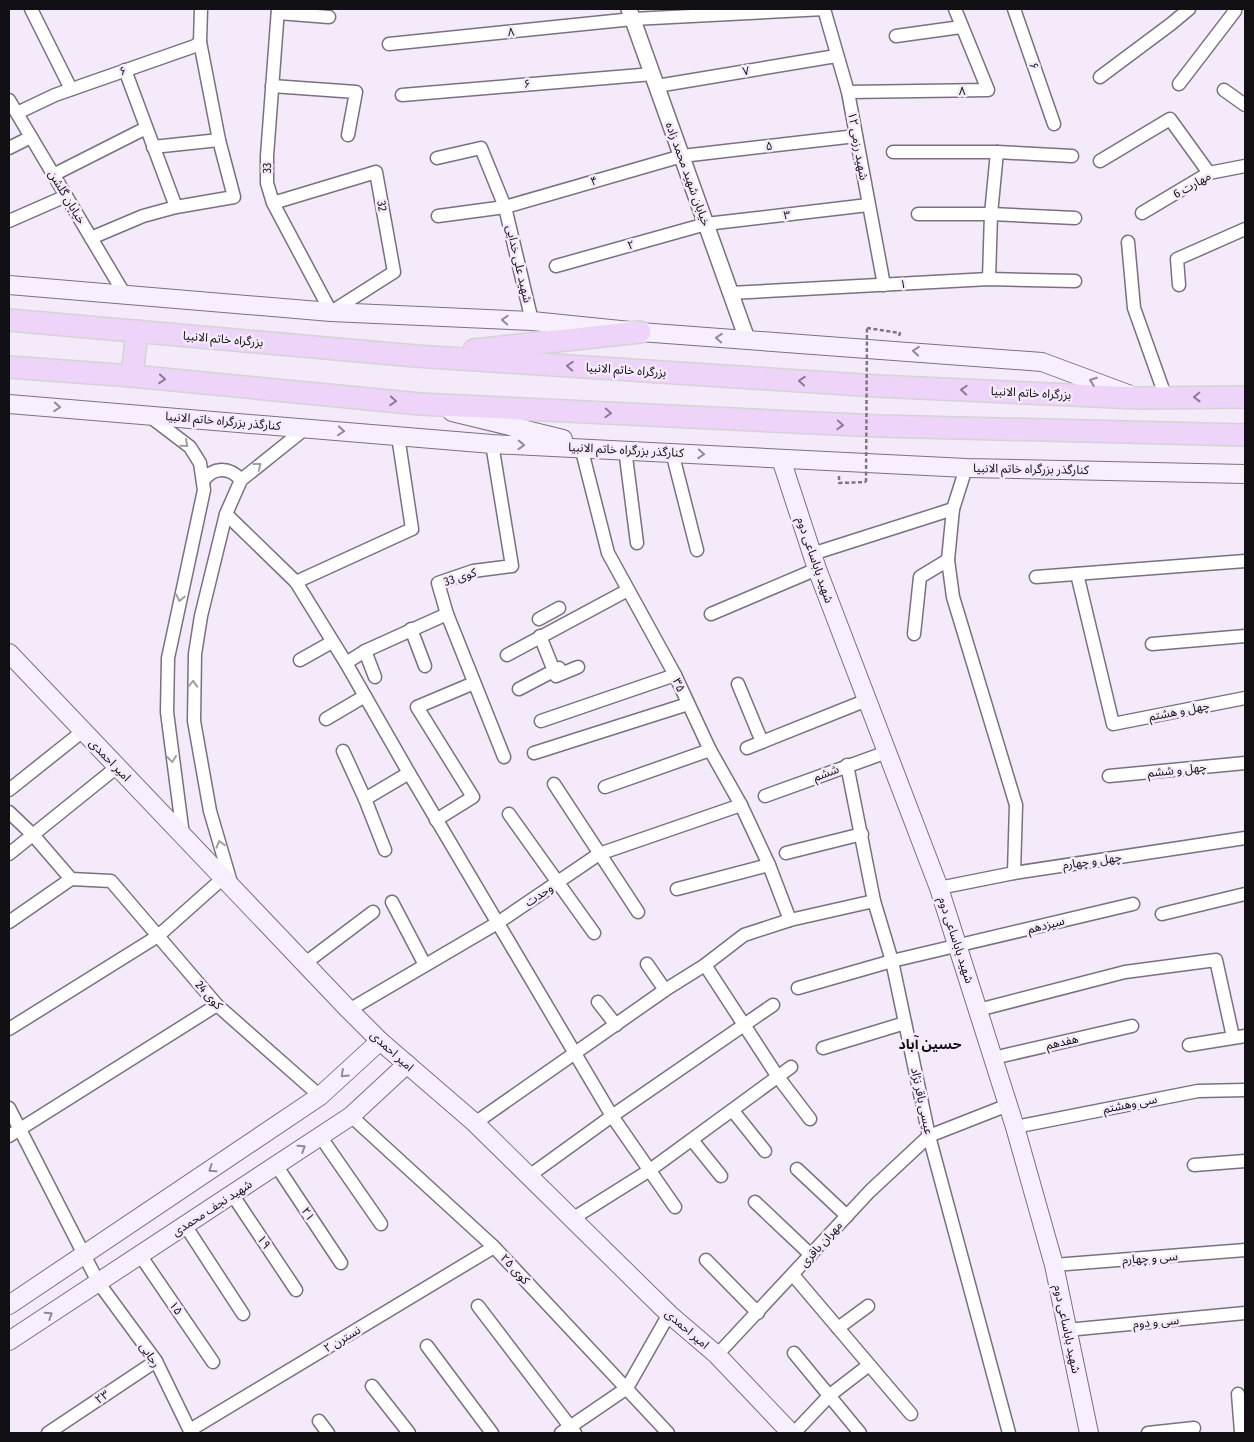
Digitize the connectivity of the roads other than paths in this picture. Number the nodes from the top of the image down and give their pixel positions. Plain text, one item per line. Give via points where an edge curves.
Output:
1 (31, 9) edge
2 (201, 9) edge
3 (824, 9) edge
4 (955, 9) edge
5 (1014, 9) edge
6 (1189, 9) edge
7 (278, 11) edge
8 (1237, 12) edge
9 (631, 14) edge
10 (329, 17) dead end
11 (961, 27) junction
12 (896, 36) dead end
13 (200, 42) junction
14 (390, 44) dead end
15 (836, 56) junction
16 (125, 70) junction
17 (1100, 77) dead end
18 (655, 80) junction
19 (1179, 84) dead end
20 (272, 86) junction
21 (71, 89) junction
22 (1224, 90) dead end
23 (848, 92) junction
24 (402, 94) dead end
25 (9, 100) edge
26 (1245, 106) edge
27 (16, 113) junction
28 (1054, 124) dead end
29 (146, 128) junction
30 (348, 135) dead end
31 (856, 136) junction
32 (31, 137) junction
33 (219, 140) junction
34 (154, 147) junction
35 (9, 148) edge
36 (893, 152) dead end
37 (997, 152) junction
38 (682, 156) junction
39 (1072, 156) dead end
40 (437, 158) dead end
41 (1100, 162) dead end
42 (1245, 166) edge
43 (1209, 173) junction
44 (53, 175) junction
45 (66, 196) junction
46 (273, 203) junction
47 (868, 205) junction
48 (176, 206) junction
49 (506, 207) junction
50 (1142, 213) dead end
51 (918, 214) dead end
52 (991, 214) junction
53 (438, 216) dead end
54 (1075, 218) dead end
55 (9, 221) edge
56 (706, 224) junction
57 (1245, 230) edge
58 (91, 238) junction
59 (1128, 242) dead end
60 (556, 266) dead end
61 (989, 278) junction
62 (1075, 281) dead end
63 (9, 285) edge
64 (884, 285) junction
65 (1179, 285) dead end
66 (730, 294) junction
67 (124, 295) junction
68 (331, 312) junction
69 (9, 320) edge
70 (532, 321) junction
71 (137, 331) junction
72 (640, 332) junction
73 (747, 340) junction
74 (416, 356) junction
75 (9, 367) edge
76 (132, 376) junction
77 (1245, 397) edge
78 (1138, 398) junction
79 (1166, 398) junction
80 (9, 404) edge
81 (420, 404) junction
82 (146, 414) junction
83 (306, 428) junction
84 (1245, 434) edge
85 (398, 436) junction
86 (492, 444) junction
87 (590, 447) junction
88 (625, 449) junction
89 (672, 452) junction
90 (781, 459) junction
91 (966, 468) junction
92 (1245, 474) edge
93 (240, 480) junction
94 (203, 482) junction
95 (953, 509) junction
96 (226, 514) junction
97 (637, 543) dead end
98 (697, 550) dead end
99 (948, 560) junction
100 (815, 561) junction
101 (1245, 561) edge
102 (1078, 574) junction
103 (1036, 577) dead end
104 (296, 582) junction
105 (628, 590) junction
106 (559, 608) dead end
107 (447, 614) junction
108 (711, 614) dead end
109 (411, 630) junction
110 (914, 634) dead end
111 (544, 635) junction
112 (1245, 636) edge
113 (332, 642) junction
114 (1152, 644) dead end
115 (365, 651) junction
116 (9, 653) edge
117 (507, 654) dead end
118 (300, 660) dead end
119 (346, 663) junction
120 (425, 666) dead end
121 (578, 667) dead end
122 (557, 669) junction
123 (675, 675) junction
124 (375, 677) dead end
125 (474, 683) junction
126 (738, 684) dead end
127 (519, 689) dead end
128 (364, 696) junction
129 (1245, 698) edge
130 (867, 700) junction
131 (688, 704) junction
132 (326, 718) dead end
133 (541, 721) dead end
134 (83, 731) junction
135 (762, 742) junction
136 (747, 748) dead end
137 (710, 750) junction
138 (343, 751) dead end
139 (887, 752) junction
140 (534, 753) dead end
141 (504, 756) dead end
142 (1245, 763) edge
143 (847, 765) junction
144 (117, 767) junction
145 (409, 774) junction
146 (1109, 776) dead end
147 (554, 784) dead end
148 (605, 787) dead end
149 (9, 790) edge
150 (765, 796) dead end
151 (366, 799) junction
152 (740, 805) junction
153 (9, 812) edge
154 (509, 814) dead end
155 (436, 820) junction
156 (862, 834) junction
157 (183, 835) junction
158 (34, 836) junction
159 (1245, 838) edge
160 (385, 850) dead end
161 (786, 853) dead end
162 (9, 854) edge
163 (599, 854) junction
164 (769, 864) junction
165 (1014, 873) junction
166 (71, 879) junction
167 (559, 882) junction
168 (228, 885) junction
169 (939, 888) junction
170 (677, 889) dead end
171 (1245, 894) edge
172 (874, 901) junction
173 (392, 902) dead end
174 (1133, 904) dead end
175 (373, 912) dead end
176 (638, 912) dead end
177 (1162, 914) dead end
178 (790, 920) junction
179 (9, 922) edge
180 (498, 922) junction
181 (594, 932) dead end
182 (158, 936) junction
183 (958, 947) junction
184 (892, 961) junction
185 (304, 964) junction
186 (647, 964) dead end
187 (426, 965) junction
188 (705, 965) junction
189 (798, 988) dead end
190 (666, 990) junction
191 (598, 1002) dead end
192 (217, 1005) junction
193 (773, 1005) dead end
194 (349, 1010) junction
195 (978, 1010) junction
196 (905, 1023) junction
197 (616, 1024) junction
198 (744, 1025) junction
199 (1132, 1026) dead end
200 (9, 1029) edge
201 (1239, 1036) edge
202 (380, 1041) junction
203 (1189, 1045) dead end
204 (823, 1048) dead end
205 (576, 1054) junction
206 (993, 1058) junction
207 (407, 1064) junction
208 (791, 1067) dead end
209 (778, 1077) junction
210 (1245, 1090) edge
211 (320, 1096) junction
212 (1008, 1105) junction
213 (9, 1108) edge
214 (733, 1111) junction
215 (351, 1116) junction
216 (612, 1116) junction
217 (810, 1119) dead end
218 (475, 1124) junction
219 (1015, 1127) junction
220 (20, 1129) junction
221 (9, 1136) edge
222 (320, 1136) junction
223 (929, 1136) junction
224 (692, 1140) junction
225 (765, 1151) dead end
226 (1245, 1161) edge
227 (276, 1165) junction
228 (1194, 1165) dead end
229 (798, 1169) dead end
230 (650, 1170) junction
231 (529, 1176) junction
232 (721, 1176) dead end
233 (232, 1194) junction
234 (755, 1202) dead end
235 (675, 1207) dead end
236 (847, 1216) junction
237 (572, 1219) junction
238 (381, 1224) dead end
239 (185, 1225) junction
240 (494, 1247) junction
241 (1245, 1250) edge
242 (84, 1255) junction
243 (140, 1255) junction
244 (811, 1255) junction
245 (706, 1260) dead end
246 (341, 1264) dead end
247 (1054, 1265) junction
248 (793, 1275) junction
249 (98, 1282) junction
250 (296, 1290) dead end
251 (9, 1305) edge
252 (478, 1306) dead end
253 (868, 1306) dead end
254 (758, 1313) junction
255 (243, 1314) dead end
256 (669, 1314) junction
257 (1245, 1314) edge
258 (838, 1328) junction
259 (1067, 1330) junction
260 (9, 1341) edge
261 (427, 1346) dead end
262 (794, 1353) dead end
263 (717, 1355) junction
264 (156, 1361) junction
265 (213, 1362) dead end
266 (869, 1365) junction
267 (372, 1386) dead end
268 (627, 1388) junction
269 (1238, 1394) dead end
270 (830, 1395) junction
271 (911, 1414) dead end
272 (319, 1421) dead end
273 (1194, 1428) dead end
274 (569, 1431) edge
275 (191, 1432) edge
276 (1242, 1432) edge
277 (48, 1433) edge
278 (328, 1433) edge
279 (409, 1433) edge
280 (492, 1433) edge
281 (668, 1433) edge
282 (793, 1433) edge
283 (860, 1433) edge
284 (1009, 1433) edge
285 (1089, 1433) edge
286 (1148, 1433) edge

1 - 21 street
2 - 13 street
3 - 9 street, ۸
3 - 15 street, شهید رزمی ۱۲
4 - 11 street, ۸
5 - 28 street, ۶
6 - 17 street
7 - 10 street
7 - 20 street, 33
8 - 19 street
9 - 14 street, ۸
9 - 18 street, خیابان شهید محمد زاده
11 - 12 street
11 - 23 street, ۸ via 988,90
13 - 16 street, ۶
13 - 33 street
15 - 18 street, ۷
15 - 23 street, شهید رزمی ۱۲
16 - 21 street, ۶
16 - 29 street
18 - 24 street, ۶
18 - 38 street, خیابان شهید محمد زاده
20 - 30 street via 356,92
20 - 46 street, 33 via 267,183
21 - 27 street, ۶
22 - 26 street
23 - 31 street, شهید رزمی ۱۲
25 - 27 street, خیابان گلشن
27 - 32 street, خیابان گلشن
29 - 34 street
29 - 44 street
31 - 38 street, ۵
31 - 47 street, شهید رزمی ۱۲
32 - 35 street
32 - 44 street, خیابان گلشن
33 - 34 street
33 - 48 street via 234,197
34 - 48 street
36 - 37 street
37 - 39 street
37 - 52 street
38 - 49 street, ۴
38 - 56 street, خیابان شهید محمد زاده
40 - 49 street, شهید علی خدایی via 481,148
41 - 43 street via 1170,119
42 - 43 street, مهارت 6
43 - 50 street, مهارت 6
44 - 45 street, خیابان گلشن
45 - 55 street
45 - 58 street, خیابان گلشن
46 - 68 street, 33
46 - 68 street, 32 via 376,172 394,272
47 - 56 street, ۳
47 - 64 street, شهید رزمی ۱۲
48 - 58 street
49 - 53 street, ۴
49 - 70 street, شهید علی خدایی
51 - 52 street
52 - 54 street
52 - 61 street
56 - 60 street, ۲
56 - 66 street, خیابان شهید محمد زاده
57 - 65 street via 1177,259
58 - 67 street, خیابان گلشن
59 - 79 street via 1134,308
61 - 62 street, ۱
61 - 64 street, ۱
63 - 67 main road
64 - 66 street, ۱
66 - 73 street, خیابان شهید محمد زاده
67 - 68 main road
70 -> 68 main road
69 - 71 highway, بزرگراه خاتم الانبیا
70 - 72 main road
71 - 74 highway, بزرگراه خاتم الانبیا
71 - 76 highway
73 -> 72 main road
72 - 74 highway
78 -> 73 main road via 1042,362
78 -> 74 highway, بزرگراه خاتم الانبیا via 877,386
75 - 76 highway
76 -> 81 highway
77 -> 79 highway, بزرگراه خاتم الانبیا
78 - 79 highway, بزرگراه خاتم الانبیا
80 -> 82 main road, کنارگذر بزرگراه خاتم الانبیا
81 -> 84 highway via 879,426
81 - 87 main road
82 - 83 main road, کنارگذر بزرگراه خاتم الانبیا
82 -> 94 street via 190,447 200,463
83 -> 85 main road, کنارگذر بزرگراه خاتم الانبیا
93 -> 83 street
85 - 86 main road, کنارگذر بزرگراه خاتم الانبیا
85 - 104 street via 412,529
86 -> 87 main road, کنارگذر بزرگراه خاتم الانبیا
86 - 107 street, کوی 33 via 512,566 473,570 438,584
87 - 88 main road, کنارگذر بزرگراه خاتم الانبیا
87 - 105 street, ۳۵ via 608,552
88 - 89 main road, کنارگذر بزرگراه خاتم الانبیا
88 - 97 street
89 -> 90 main road, کنارگذر بزرگراه خاتم الانبیا
89 - 98 street
90 - 91 main road, کنارگذر بزرگراه خاتم الانبیا
90 - 100 main road, شهید باباساعی دوم
91 - 92 main road, کنارگذر بزرگراه خاتم الانبیا
91 - 95 street
93 - 94 street via 229,470 222,469 207,475
93 - 96 street
94 -> 157 street via 200,518 168,658 167,712
95 - 99 street
95 - 100 street
96 - 104 street
168 -> 96 street via 210,811 194,721 193,685 199,626
99 - 110 street via 920,577
99 - 165 street via 953,597 1016,805
100 - 108 street
100 - 130 main road, شهید باباساعی دوم
101 - 102 street
102 - 103 street
102 - 129 street, چهل و هشتم via 1113,724
104 - 113 street
105 - 111 street
105 - 123 street, ۳۵
106 - 111 street via 538,617
107 - 109 street
107 - 125 street, کوی 33
109 - 115 street
109 - 120 street
111 - 117 street
111 - 122 street
112 - 114 street
113 - 118 street
113 - 119 street
115 - 119 street
115 - 124 street
116 - 134 main road, امیر احمدی
119 - 128 street
121 - 122 street via 556,676
122 - 127 street
123 - 131 street, ۳۵
123 - 133 street
125 - 141 street, کوی 33
125 - 155 street via 417,706 473,797
126 - 135 street
128 - 132 street
128 - 145 street
130 - 135 street
130 - 139 main road, شهید باباساعی دوم
131 - 137 street, ۳۵
131 - 140 street
134 - 144 main road, امیر احمدی
134 - 149 street
135 - 136 street
137 - 148 street
137 - 152 street, ۳۵
138 - 151 street
139 - 143 street, ششم
139 - 169 main road, شهید باباساعی دوم
142 - 146 street, چهل و ششم
143 - 150 street, ششم
143 - 156 street, عیسی باقر نژاد
144 - 157 main road, امیر احمدی
144 - 158 street
145 - 151 street
145 - 155 street
147 - 163 street
151 - 160 street
152 - 163 street, وحدت
152 - 164 street, ۳۵
153 - 158 street
154 - 167 street
155 - 180 street
156 - 161 street
156 - 172 street, عیسی باقر نژاد
157 - 168 main road, امیر احمدی
158 - 162 street
158 - 166 street
159 - 165 street, چهل و چهارم
163 - 167 street, وحدت
163 - 176 street
164 - 170 street
164 - 178 street, ۳۵
165 - 169 street, چهل و چهارم
166 - 179 street
166 - 182 street, کوی 24 via 110,881
167 - 180 street, وحدت
167 - 181 street
168 - 182 street
168 - 185 main road, امیر احمدی
169 - 183 main road, شهید باباساعی دوم
171 - 177 street
172 - 178 street
172 - 184 street, عیسی باقر نژاد
173 - 187 street
174 - 183 street, سیزدهم
175 - 185 street
178 - 188 street via 744,936
180 - 187 street, وحدت
180 - 205 street
182 - 192 street, کوی 24
182 - 200 street
183 - 184 street, سیزدهم
183 - 195 main road, شهید باباساعی دوم
184 - 189 street, سیزدهم
184 - 196 street, عیسی باقر نژاد
185 - 194 main road, امیر احمدی
186 - 190 street
187 - 194 street, وحدت
188 - 190 street
188 - 198 street
190 - 197 street
191 - 197 street
192 - 211 street, کوی 24
192 - 220 street
193 - 198 street
194 - 202 main road, امیر احمدی
195 - 201 street via 1125,972 1216,960
195 - 206 main road, شهید باباساعی دوم
196 - 204 street
196 - 223 street, عیسی باقر نژاد
197 - 205 street
198 - 209 street
198 - 216 street
199 - 206 street, هفدهم
201 - 203 street
202 - 207 main road, امیر احمدی
202 -> 211 main road
205 - 216 street
205 - 218 street
206 - 212 main road, شهید باباساعی دوم
207 - 215 main road, شهید نجف محمدی
207 - 218 main road, امیر احمدی
208 - 209 street
209 - 214 street
209 - 217 street
210 - 219 street, سی وهشتم via 1198,1091
211 -> 242 main road
212 - 219 main road, شهید باباساعی دوم
212 - 223 street
213 - 220 street, رجایی
214 - 224 street
214 - 225 street
215 - 222 main road, شهید نجف محمدی
215 - 240 street, کوی ۲۵
216 - 230 street
216 - 231 street
218 - 231 main road, امیر احمدی
219 - 247 main road, شهید باباساعی دوم
220 - 221 street
220 - 242 street, رجایی
227 -> 222 main road, شهید نجف محمدی
222 - 238 street
223 - 236 street, مهران باقری
223 - 284 street, عیسی باقر نژاد
224 - 230 street
224 - 232 street
226 - 228 street
227 - 233 main road, شهید نجف محمدی
227 - 246 street, ۲۱
229 - 236 street
230 - 235 street
230 - 237 street
231 - 237 main road, امیر احمدی
233 - 239 main road, شهید نجف محمدی
233 - 250 street, ۱۹
234 - 244 street
236 - 244 street, مهران باقری
237 - 256 main road, امیر احمدی
239 - 243 main road, شهید نجف محمدی
239 - 255 street
240 - 268 street, کوی ۲۵
240 - 275 street, نسترن ۲
241 - 247 street, سی و چهارم
242 - 249 street, رجایی
242 - 251 main road
243 - 249 main road, شهید نجف محمدی
243 - 265 street, ۱۵
244 - 248 street, مهران باقری
245 - 254 street
247 - 259 main road, شهید باباساعی دوم
248 - 254 street, مهران باقری
248 - 258 street
260 -> 249 main road, شهید نجف محمدی
249 - 264 street, رجایی
252 - 274 street
253 - 258 street
254 - 263 street, مهران باقری
256 - 263 main road, امیر احمدی
256 - 268 street
257 - 259 street, سی و دوم
258 - 266 street
259 - 285 main road, شهید باباساعی دوم
261 - 280 street
262 - 270 street
263 - 282 main road, امیر احمدی
264 - 275 street, رجایی
264 - 277 street, ۲۳
266 - 270 street
266 - 271 street
267 - 279 street
268 - 274 street
268 - 281 street, کوی ۲۵
269 - 276 street
270 - 282 street
270 - 283 street
272 - 278 street
273 - 286 street

